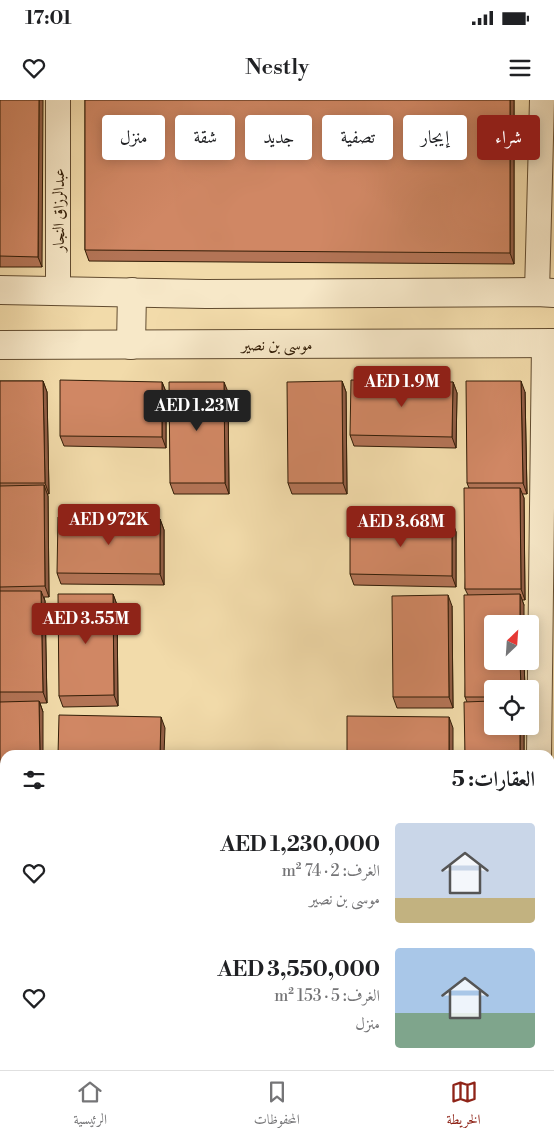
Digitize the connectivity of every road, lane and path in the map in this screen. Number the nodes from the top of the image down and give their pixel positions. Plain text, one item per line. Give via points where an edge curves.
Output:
1 (58, 100) edge
2 (542, 100) edge
3 (0, 290) edge
4 (58, 290) junction
5 (132, 292) junction
6 (545, 293) edge
7 (549, 343) edge
8 (0, 345) edge
9 (131, 345) junction
10 (539, 750) edge

1 - 4 street, عبدالرزاق النجار
2 - 6 street
3 - 4 street
4 - 5 street
5 - 6 street
5 - 9 street
7 - 9 street, موسى بن نصير
7 - 10 street
8 - 9 street, موسى بن نصير

